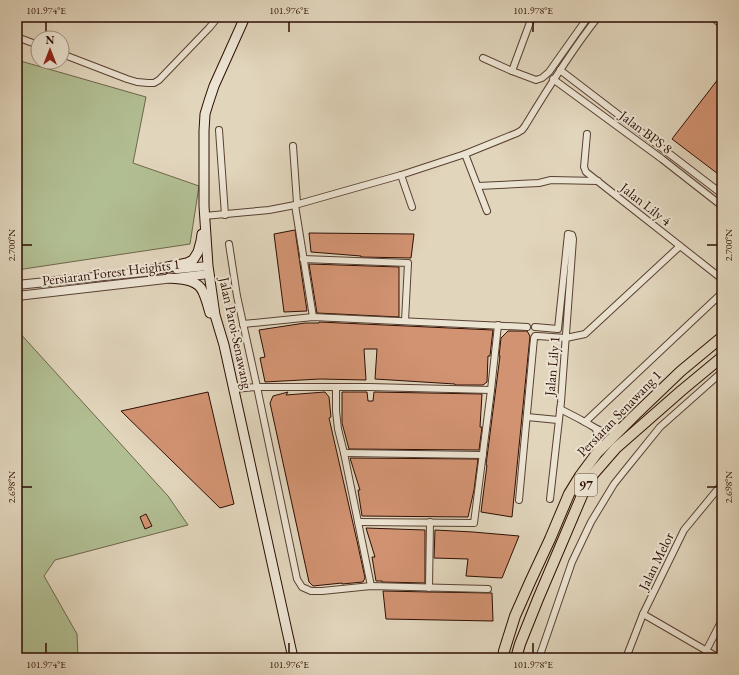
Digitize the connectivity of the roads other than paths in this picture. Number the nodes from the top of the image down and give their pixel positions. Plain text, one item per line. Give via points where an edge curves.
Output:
1 (218, 17) edge
2 (245, 17) edge
3 (532, 17) edge
4 (588, 17) edge
5 (598, 17) edge
6 (713, 17) edge
7 (722, 25) edge
8 (17, 37) edge
9 (30, 42) edge
10 (70, 57) edge
11 (483, 58) dead end
12 (560, 70) junction
13 (512, 71) junction
14 (553, 79) junction
15 (219, 130) dead end
16 (587, 134) dead end
17 (293, 146) dead end
18 (465, 154) junction
19 (401, 175) junction
20 (598, 182) junction
21 (478, 186) junction
22 (722, 194) edge
23 (296, 204) junction
24 (204, 206) junction
25 (722, 206) edge
26 (412, 208) dead end
27 (487, 211) dead end
28 (225, 215) junction
29 (204, 216) junction
30 (229, 244) dead end
31 (680, 246) junction
32 (303, 259) junction
33 (208, 270) junction
34 (148, 271) junction
35 (169, 278) junction
36 (722, 279) edge
37 (17, 285) edge
38 (722, 293) edge
39 (17, 296) edge
40 (313, 317) junction
41 (404, 321) junction
42 (243, 324) junction
43 (498, 325) junction
44 (527, 327) dead end
45 (535, 327) dead end
46 (722, 337) edge
47 (566, 338) junction
48 (224, 345) junction
49 (722, 358) edge
50 (722, 372) edge
51 (257, 387) junction
52 (336, 387) junction
53 (234, 389) junction
54 (491, 390) junction
55 (560, 409) junction
56 (527, 417) junction
57 (558, 420) junction
58 (585, 422) junction
59 (624, 425) junction
60 (596, 429) junction
61 (344, 453) junction
62 (597, 453) junction
63 (483, 456) junction
64 (722, 484) edge
65 (519, 500) dead end
66 (550, 500) dead end
67 (358, 522) junction
68 (430, 522) junction
69 (371, 586) junction
70 (429, 588) junction
71 (488, 589) dead end
72 (643, 614) junction
73 (722, 620) edge
74 (706, 651) junction
75 (293, 658) edge
76 (503, 658) edge
77 (516, 658) edge
78 (539, 658) edge
79 (626, 658) edge
80 (719, 658) edge

1 - 10 street via 154,83 127,79
2 - 24 main road, Jalan Paroi-Senawang via 214,86 205,114
3 - 13 street
4 - 13 street via 545,76 536,80
5 - 12 street
6 - 7 street
8 - 9 street
11 - 13 street
12 - 14 street
12 - 22 street
14 - 18 street via 522,130
14 - 25 street, Jalan BPS 8 via 630,134
15 - 28 street
16 - 20 street, Jalan Lily 4 via 584,167
17 - 23 street
18 - 19 street
18 - 21 street
19 - 23 street
19 - 26 street
20 - 21 street via 551,180 540,183
20 - 31 street, Jalan Lily 4
21 - 27 street
23 - 28 street
23 - 32 street
24 - 29 main road, Jalan Paroi-Senawang
24 - 34 main road via 201,241 193,260
28 - 29 street
29 - 33 main road, Jalan Paroi-Senawang
30 - 42 street
31 - 36 street, Jalan Lily 4
31 - 47 street via 585,334
32 - 40 street
32 - 41 street via 408,263
33 - 34 street, Persiaran Forest Heights 1
33 - 35 street, Persiaran Forest Heights 1
33 - 48 main road, Jalan Paroi-Senawang via 215,315
34 - 37 street, Persiaran Forest Heights 1
35 - 39 street, Persiaran Forest Heights 1
35 - 48 main road via 192,282 203,291 214,329
38 - 58 street
40 - 41 street
40 - 42 street
41 - 43 street
42 - 51 street
43 - 44 street
43 - 54 street
45 - 47 street, Jalan Lily 1 via 558,329 568,234 572,235
46 - 59 main road, Persiaran Senawang 1 / 97 via 681,370
47 - 55 street, Jalan Lily 1
47 - 56 street via 534,338
48 - 53 main road, Jalan Paroi-Senawang
49 - 77 main road, Persiaran Senawang 1 / 97 via 616,448 589,479
50 - 78 street via 660,427 614,484 591,522 572,562
51 - 52 street
51 - 53 street
51 - 69 street via 297,579 302,587 311,591
52 - 54 street
52 - 61 street via 338,429
53 - 75 main road, Jalan Paroi-Senawang
54 - 63 street
55 - 57 street, Jalan Lily 1
55 - 58 street
56 - 57 street
56 - 65 street
57 - 66 street, Jalan Lily 1
58 - 60 street
59 - 60 street via 606,431
59 - 62 main road, Persiaran Senawang 1 / 97
60 - 62 street via 599,442
61 - 63 street
61 - 67 street
62 - 76 main road, Persiaran Senawang 1 / 97 via 569,494 515,616
63 - 68 street via 474,523
64 - 72 street, Jalan Melor via 684,530
67 - 68 street
67 - 69 street
68 - 70 street
69 - 70 street
70 - 71 street
72 - 74 street
72 - 79 street, Jalan Melor
73 - 74 street
74 - 80 street

